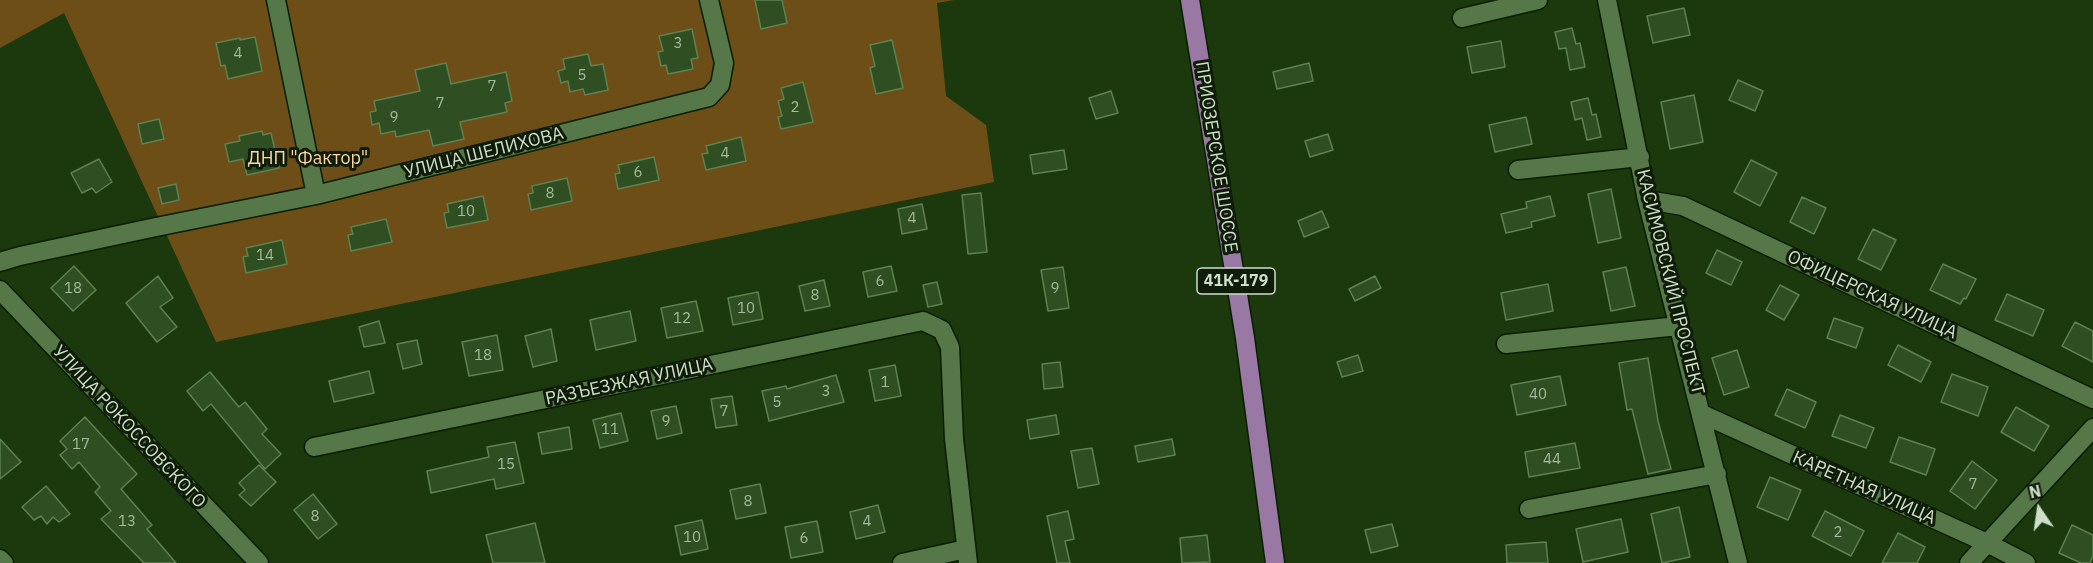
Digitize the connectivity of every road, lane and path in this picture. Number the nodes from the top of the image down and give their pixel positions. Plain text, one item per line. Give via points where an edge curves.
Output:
1 (276, 0) edge
2 (709, 0) edge
3 (1190, 0) edge
4 (1538, 0) edge
5 (1607, 0) edge
6 (1462, 18) dead end
7 (1640, 157) junction
8 (1518, 170) dead end
9 (316, 195) junction
10 (1647, 200) junction
11 (0, 262) edge
12 (0, 290) edge
13 (1678, 326) junction
14 (1506, 344) dead end
15 (2093, 399) edge
16 (1702, 414) junction
17 (2093, 428) edge
18 (314, 447) dead end
19 (1717, 474) junction
20 (1529, 509) dead end
21 (1987, 543) junction
22 (967, 556) edge
23 (0, 559) edge
24 (4, 563) edge
25 (259, 563) edge
26 (902, 563) edge
27 (1275, 563) edge
28 (1738, 563) edge
29 (1968, 563) edge
30 (2026, 563) edge

1 - 9 street
2 - 9 street, УЛИЦА ШЕЛИХОВА via 724,63 720,85 709,97
3 - 27 main road, ПРИОЗЕРСКОЕ ШОССЕ / 41К-179 via 1245,338
4 - 6 street
5 - 7 street, КАСИМОВСКИЙ ПРОСПЕКТ
7 - 8 street
7 - 10 street, КАСИМОВСКИЙ ПРОСПЕКТ
9 - 11 street, УЛИЦА ШЕЛИХОВА
10 - 13 street, КАСИМОВСКИЙ ПРОСПЕКТ
10 - 15 street, ОФИЦЕРСКАЯ УЛИЦА via 1683,206
12 - 25 street, УЛИЦА РОКОССОВСКОГО
13 - 14 street
13 - 16 street, КАСИМОВСКИЙ ПРОСПЕКТ
16 - 19 street, КАСИМОВСКИЙ ПРОСПЕКТ
16 - 21 street, КАРЕТНАЯ УЛИЦА
17 - 21 street
18 - 22 street, РАЗЪЕЗЖАЯ УЛИЦА via 923,321 942,330 950,347 954,439
19 - 20 street
19 - 28 street, КАСИМОВСКИЙ ПРОСПЕКТ
21 - 29 street
21 - 30 street, КАРЕТНАЯ УЛИЦА
22 - 26 street
23 - 24 street

